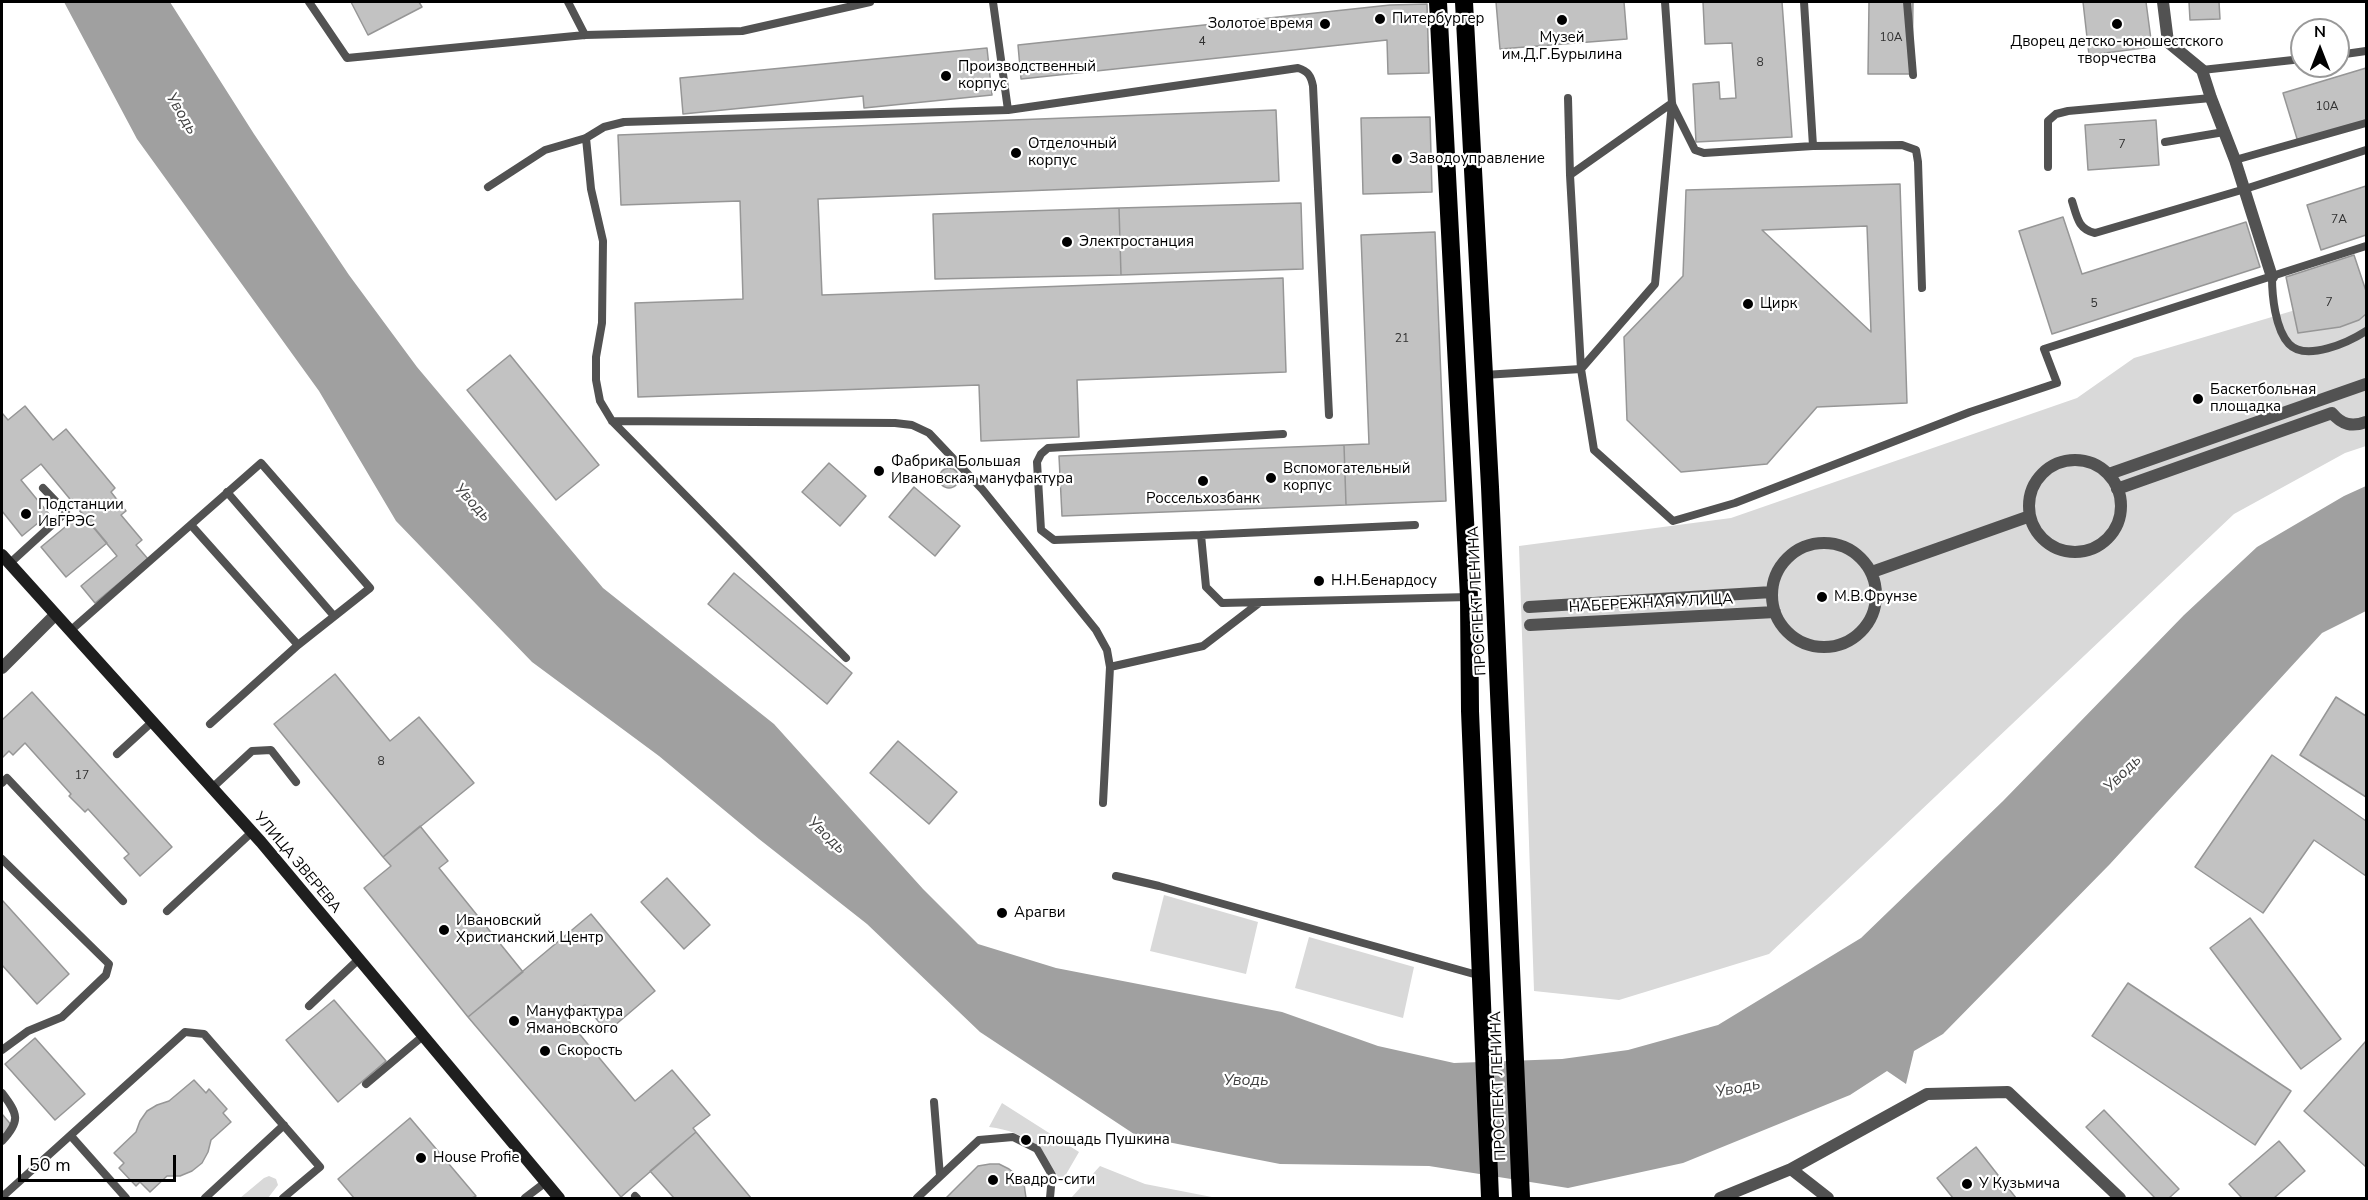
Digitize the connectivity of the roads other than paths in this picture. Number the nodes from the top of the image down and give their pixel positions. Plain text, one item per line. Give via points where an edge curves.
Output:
1 (309, 2) edge
2 (568, 2) edge
3 (870, 2) edge
4 (993, 2) edge
5 (1438, 2) edge
6 (1464, 2) edge
7 (1665, 2) edge
8 (1804, 2) edge
9 (1907, 2) edge
10 (2163, 2) edge
11 (585, 34) junction
12 (2367, 51) edge
13 (2350, 53) edge
14 (2290, 60) edge
15 (2202, 70) junction
16 (1913, 75) dead end
17 (1568, 98) dead end
18 (2211, 98) junction
19 (1672, 103) junction
20 (1008, 110) junction
21 (2367, 123) edge
22 (2224, 132) junction
23 (586, 138) junction
24 (2165, 142) dead end
25 (1813, 147) junction
26 (2367, 150) edge
27 (2235, 160) junction
28 (2048, 166) dead end
29 (1570, 175) junction
30 (488, 187) dead end
31 (2245, 189) junction
32 (2072, 201) dead end
33 (2366, 249) edge
34 (2272, 277) junction
35 (1922, 288) dead end
36 (2367, 331) edge
37 (1581, 369) junction
38 (1484, 375) junction
39 (2367, 384) edge
40 (2326, 398) junction
41 (2332, 412) junction
42 (1329, 415) dead end
43 (612, 421) junction
44 (2367, 422) edge
45 (1283, 434) dead end
46 (2109, 474) junction
47 (44, 488) dead end
48 (2117, 489) junction
49 (227, 492) junction
50 (2030, 516) junction
51 (191, 525) junction
52 (1415, 525) dead end
53 (1201, 535) junction
54 (5, 560) edge
55 (1872, 572) junction
56 (1772, 592) junction
57 (1469, 597) junction
58 (1259, 602) junction
59 (1529, 607) dead end
60 (1775, 612) junction
61 (55, 615) junction
62 (334, 616) junction
63 (1530, 626) dead end
64 (70, 632) junction
65 (298, 645) junction
66 (846, 657) dead end
67 (1110, 667) junction
68 (2, 668) edge
69 (152, 722) junction
70 (210, 724) dead end
71 (117, 754) dead end
72 (296, 782) dead end
73 (2, 783) edge
74 (212, 788) junction
75 (1103, 803) dead end
76 (252, 832) junction
77 (2, 859) edge
78 (1116, 876) dead end
79 (123, 901) dead end
80 (167, 911) dead end
81 (359, 959) junction
82 (1481, 976) junction
83 (309, 1006) dead end
84 (423, 1036) junction
85 (2, 1050) edge
86 (366, 1084) dead end
87 (2, 1093) edge
88 (934, 1102) dead end
89 (284, 1125) junction
90 (70, 1136) junction
91 (2, 1142) edge
92 (1791, 1169) junction
93 (940, 1176) junction
94 (546, 1182) junction
95 (2, 1197) edge
96 (126, 1198) edge
97 (206, 1198) edge
98 (283, 1198) edge
99 (525, 1198) edge
100 (559, 1198) edge
101 (917, 1198) edge
102 (1050, 1198) edge
103 (1490, 1198) edge
104 (1521, 1198) edge
105 (1720, 1198) edge
106 (1828, 1198) edge
107 (2120, 1198) edge

1 - 11 lane via 347,58
2 - 11 lane
3 - 11 lane via 742,31
4 - 20 lane
5 - 57 highway, ПРОСПЕКТ ЛЕНИНА
6 - 38 highway, ПРОСПЕКТ ЛЕНИНА
7 - 19 lane
8 - 25 lane
9 - 16 lane
10 - 15 street via 2168,42
12 - 13 lane
14 - 15 lane
15 - 18 street
17 - 29 lane
18 - 22 street
18 - 28 lane via 2056,114 2048,121
19 - 25 lane via 1695,150 1704,153
19 - 29 lane
19 - 37 lane via 1655,284
20 - 23 lane via 624,122 604,127
20 - 42 lane via 1298,68 1306,70 1313,86
21 - 27 lane
22 - 24 lane
22 - 27 street
23 - 30 lane via 545,150
23 - 43 lane via 591,189 603,241 602,323 596,380 600,401
25 - 35 lane via 1902,145 1916,150
26 - 31 lane
27 - 31 street
29 - 37 lane
31 - 32 lane via 2095,233 2079,224
31 - 34 street
33 - 34 lane
34 - 36 lane via 2272,298 2279,321 2288,343 2296,349 2309,352 2332,347
34 - 37 lane via 2044,349 2057,383 1970,411 1735,503 1673,521 1594,450
37 - 38 lane
38 - 104 highway, ПРОСПЕКТ ЛЕНИНА
39 - 40 street
40 - 41 street
40 - 46 street
41 - 44 street via 2345,424
41 - 48 street
43 - 66 lane
43 - 67 lane via 895,423 929,433 982,489 1096,630 1107,650
45 - 53 lane via 1048,448 1037,462 1041,530 1054,540
46 - 48 street
46 - 50 street via 2083,461 2054,465 2033,487
47 - 54 lane via 66,512
48 - 50 street via 2121,506 2117,524 2096,547 2069,551 2056,547 2044,540
49 - 51 lane
49 - 62 lane
49 - 62 lane via 261,463 370,588
50 - 55 street
51 - 64 lane
51 - 65 lane
52 - 53 lane
53 - 58 lane via 1206,587 1222,603
54 - 61 street, УЛИЦА ЗВЕРЕВА
55 - 56 street via 1856,553 1844,547 1832,543 1807,545 1781,566
55 - 60 street via 1876,607 1865,628 1847,642 1824,647 1801,642 1781,625
56 - 59 street, НАБЕРЕЖНАЯ УЛИЦА
56 - 60 street
57 - 58 lane
57 - 82 highway, ПРОСПЕКТ ЛЕНИНА
58 - 67 lane via 1203,646
60 - 63 street, НАБЕРЕЖНАЯ УЛИЦА
61 - 64 street, УЛИЦА ЗВЕРЕВА
61 - 68 street
62 - 65 lane
64 - 69 street, УЛИЦА ЗВЕРЕВА
65 - 70 lane
67 - 75 lane
69 - 71 lane
69 - 74 street, УЛИЦА ЗВЕРЕВА
72 - 74 lane via 270,750 252,751
73 - 79 lane via 7,778
74 - 76 street, УЛИЦА ЗВЕРЕВА
76 - 80 lane
76 - 81 street, УЛИЦА ЗВЕРЕВА
77 - 85 lane via 109,964 106,975 62,1017 28,1031
78 - 82 lane
81 - 83 lane
81 - 84 street, УЛИЦА ЗВЕРЕВА
82 - 103 highway, ПРОСПЕКТ ЛЕНИНА
84 - 86 lane
84 - 94 street, УЛИЦА ЗВЕРЕВА
87 - 91 lane via 14,1109 16,1123
88 - 93 lane
89 - 90 lane via 204,1034 185,1032
89 - 97 lane
89 - 98 lane via 320,1167
90 - 95 lane
90 - 96 lane
92 - 105 street
92 - 106 street
92 - 107 street via 1927,1094 2008,1092
93 - 101 lane
93 - 102 lane via 979,1140 1013,1137 1037,1149 1052,1174
94 - 99 lane
94 - 100 street, УЛИЦА ЗВЕРЕВА

